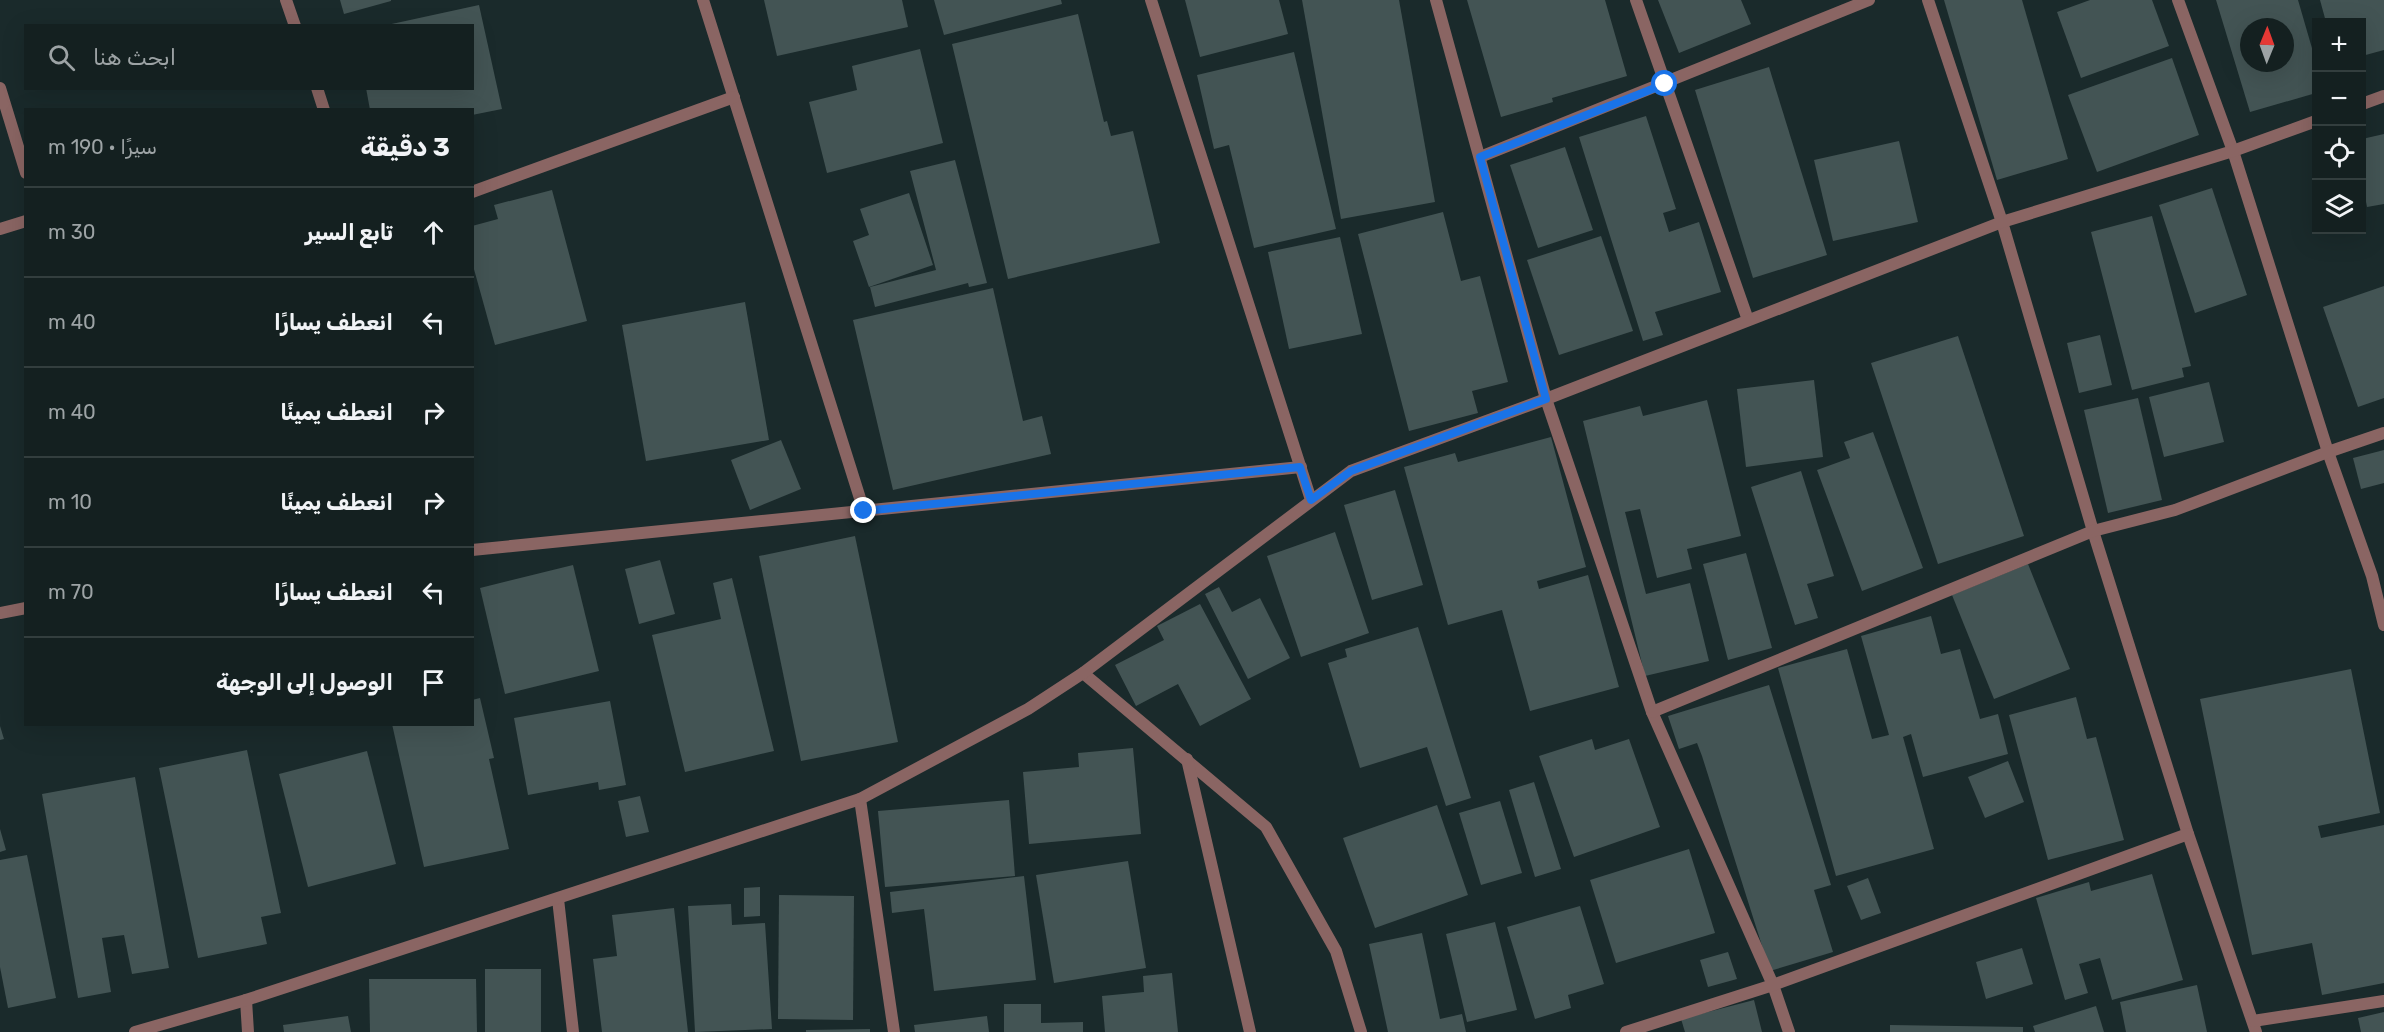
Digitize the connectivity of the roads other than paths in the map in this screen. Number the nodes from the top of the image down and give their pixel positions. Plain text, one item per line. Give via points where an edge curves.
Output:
1 (286, 0) edge
2 (703, 0) edge
3 (1151, 0) edge
4 (1436, 0) edge
5 (1636, 0) edge
6 (1869, 0) edge
7 (1928, 0) edge
8 (2178, 0) edge
9 (294, 24) edge
10 (1665, 84) junction
11 (0, 88) edge
12 (318, 90) edge
13 (2384, 96) edge
14 (734, 97) junction
15 (2366, 102) edge
16 (323, 108) edge
17 (2312, 122) edge
18 (2233, 151) junction
19 (1480, 157) junction
20 (24, 166) edge
21 (474, 191) edge
22 (24, 221) edge
23 (2002, 222) junction
24 (0, 228) edge
25 (1748, 320) junction
26 (1546, 399) junction
27 (2384, 433) edge
28 (2328, 452) junction
29 (1300, 467) junction
30 (1311, 500) junction
31 (864, 511) junction
32 (2093, 531) junction
33 (474, 550) edge
34 (24, 608) edge
35 (0, 614) edge
36 (2384, 626) edge
37 (1083, 673) junction
38 (1652, 712) junction
39 (1187, 759) junction
40 (860, 800) junction
41 (2188, 834) junction
42 (558, 899) junction
43 (1773, 985) junction
44 (246, 1000) junction
45 (2384, 1001) edge
46 (2254, 1027) edge
47 (135, 1032) edge
48 (248, 1032) edge
49 (573, 1032) edge
50 (894, 1032) edge
51 (1250, 1032) edge
52 (1361, 1032) edge
53 (1626, 1032) edge
54 (1790, 1032) edge

1 - 9 street
2 - 14 street
3 - 29 street
4 - 19 street
5 - 10 street
6 - 10 street
7 - 23 street
8 - 18 street
10 - 19 street
10 - 25 street
11 - 20 street
12 - 16 street
13 - 15 street
14 - 21 street
14 - 31 street
17 - 18 street
18 - 23 street
18 - 28 street
19 - 26 street
22 - 24 street
23 - 25 street
23 - 32 street
25 - 26 street
26 - 30 street via 1351,471
26 - 38 street
27 - 28 street
28 - 32 street via 2175,510
28 - 36 street via 2372,576
29 - 30 street
29 - 31 street
30 - 37 street
31 - 33 street
32 - 38 street
32 - 41 street
34 - 35 street
37 - 39 street
37 - 40 street via 1028,709
38 - 43 street
39 - 51 street
39 - 52 street via 1266,827 1336,951
40 - 42 street
40 - 50 street
41 - 43 street
41 - 46 street
42 - 44 street
42 - 49 street
43 - 53 street
43 - 54 street
44 - 47 street
44 - 48 street
45 - 46 street

